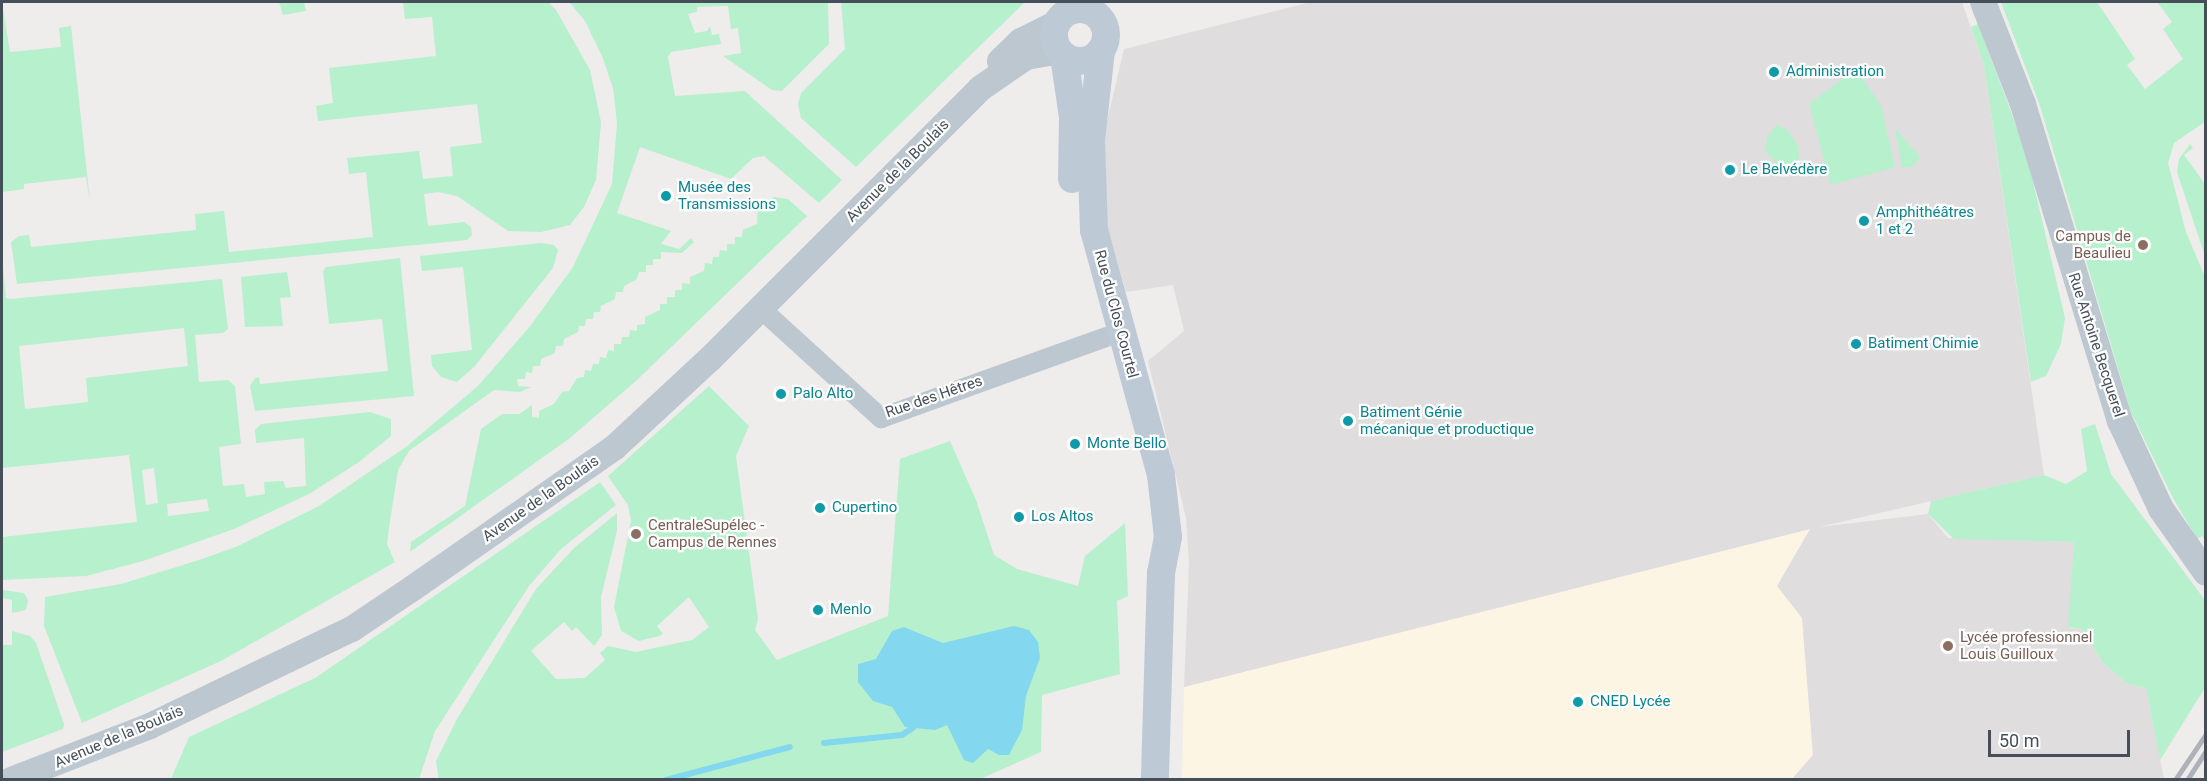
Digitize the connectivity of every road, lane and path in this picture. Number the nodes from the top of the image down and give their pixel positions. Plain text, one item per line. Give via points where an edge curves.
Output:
1 (1117, 2) edge
2 (1983, 2) edge
3 (1075, 11) edge
4 (1103, 41) junction
5 (1062, 54) junction
6 (981, 88) junction
7 (760, 308) junction
8 (1106, 337) junction
9 (1161, 573) junction
10 (2205, 573) edge
11 (10, 780) edge
12 (1155, 780) edge

1 - 4 main road, Rue du Clos Courtel
2 - 10 street, Rue Antoine Becquerel via 2023,104 2120,421 2161,509
3 - 4 main road via 1096,15
3 - 5 main road via 1054,38
3 - 6 street, Avenue de la Boulais via 1021,41 998,62
4 - 5 main road via 1088,60
4 - 9 main road, Rue du Clos Courtel via 1091,140 1094,230 1161,475 1168,537
5 - 6 street, Avenue de la Boulais via 1026,57
5 - 8 main road, Rue du Clos Courtel via 1072,117 1072,178
6 - 7 street, Avenue de la Boulais
7 - 8 street, Rue des Hêtres via 881,418
7 - 11 street, Avenue de la Boulais via 614,448 352,629 132,734
8 - 9 main road, Rue du Clos Courtel via 1147,492
9 - 12 main road, Rue du Clos Courtel

